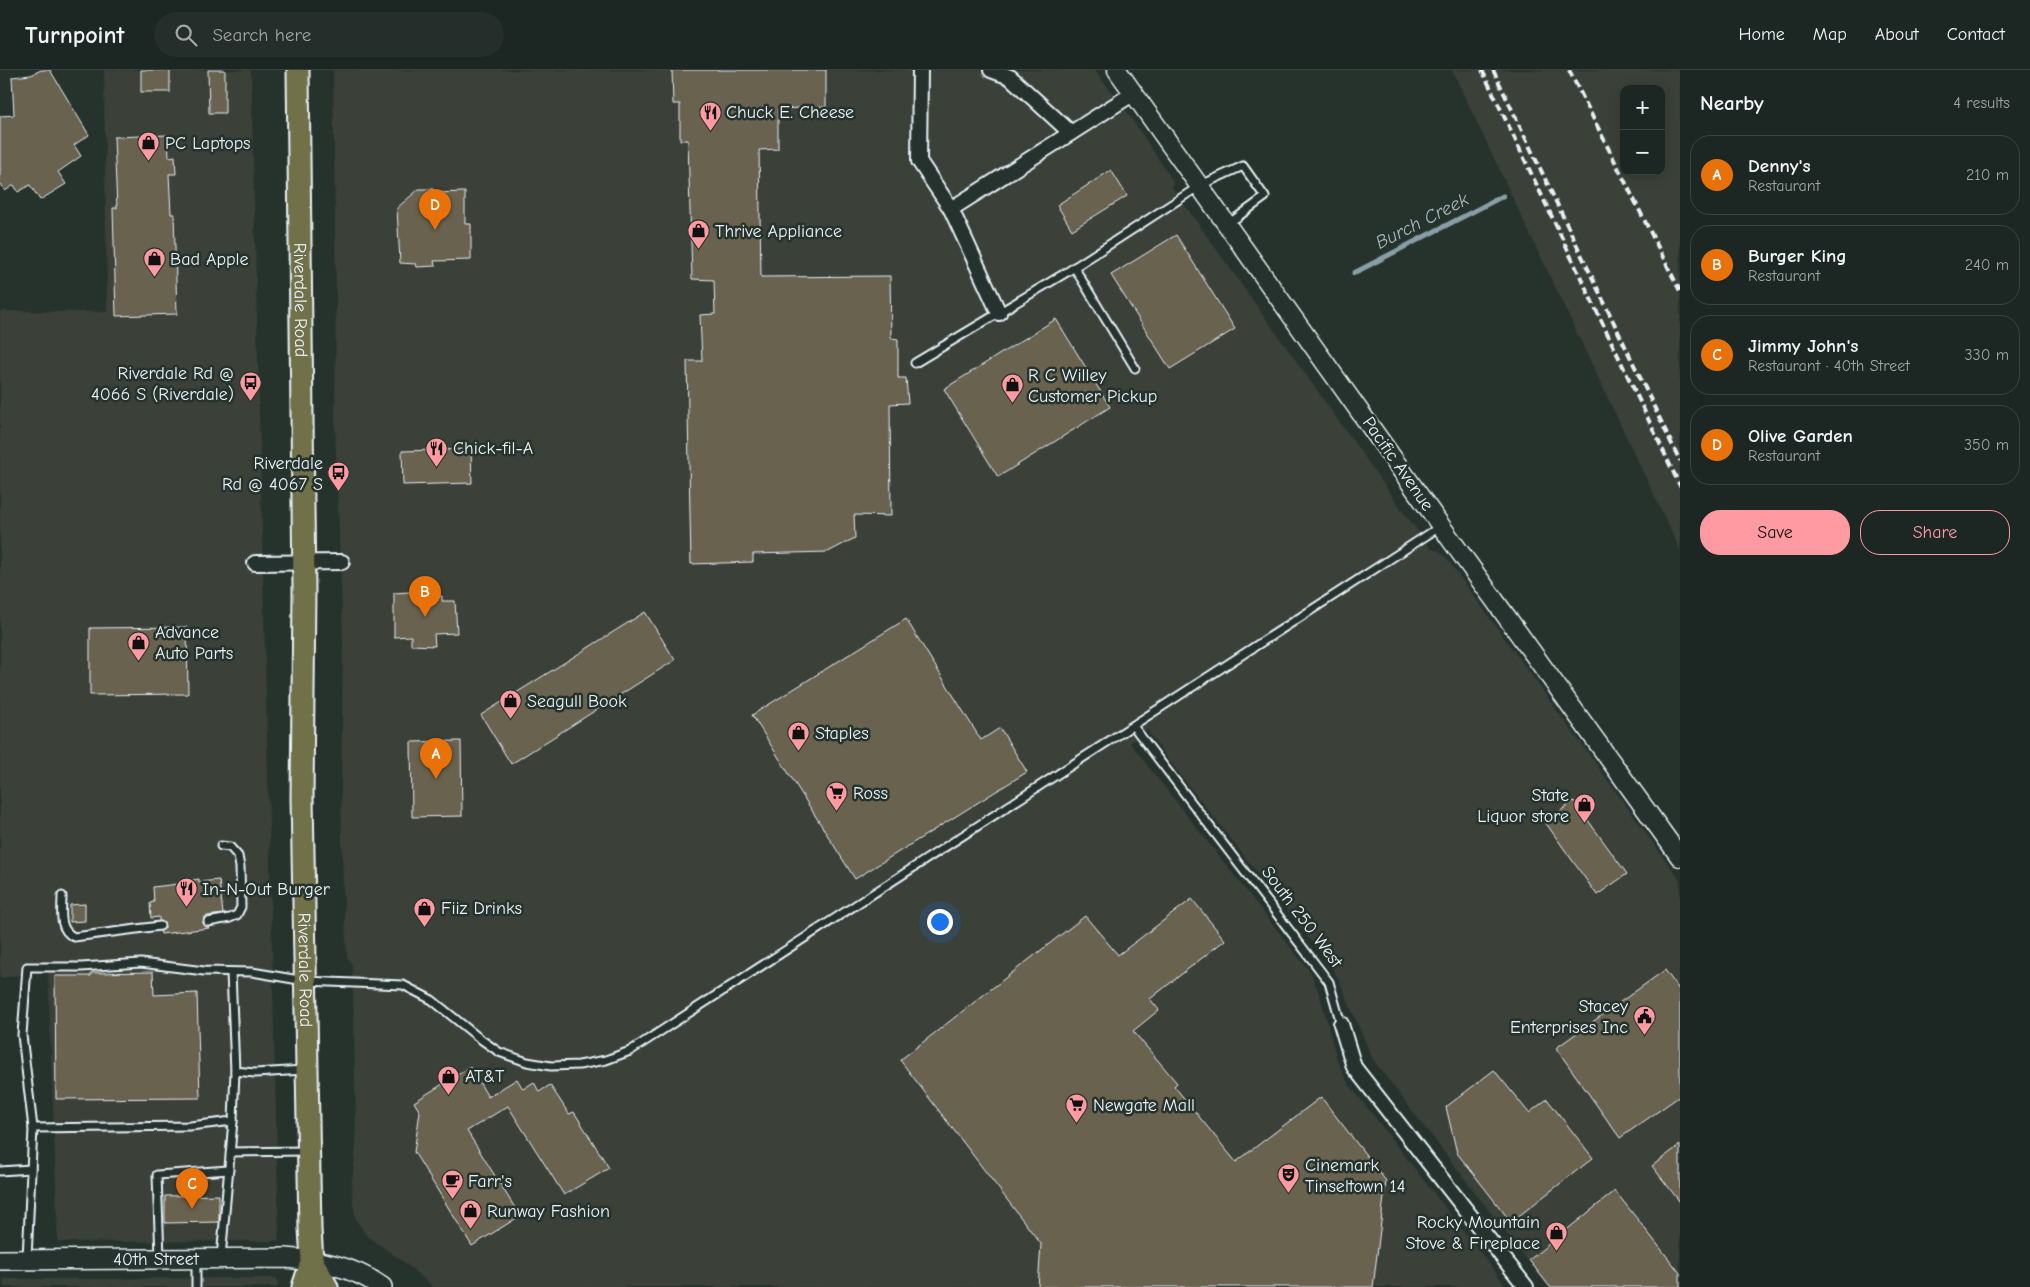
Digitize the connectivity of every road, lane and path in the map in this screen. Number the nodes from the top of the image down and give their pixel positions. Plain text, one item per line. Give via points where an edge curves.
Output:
1 (298, 70) edge
2 (920, 70) edge
3 (991, 70) edge
4 (1117, 70) edge
5 (1134, 93) junction
6 (1071, 133) junction
7 (1201, 185) junction
8 (950, 209) junction
9 (1228, 224) junction
10 (1074, 267) junction
11 (999, 312) junction
12 (915, 363) dead end
13 (1135, 368) dead end
14 (1441, 526) junction
15 (342, 562) dead end
16 (254, 563) dead end
17 (303, 563) junction
18 (1133, 726) junction
19 (221, 846) dead end
20 (1680, 857) edge
21 (62, 896) dead end
22 (208, 922) dead end
23 (160, 926) dead end
24 (231, 972) junction
25 (305, 980) junction
26 (1341, 1024) joint
27 (307, 1070) junction
28 (235, 1072) junction
29 (233, 1121) junction
30 (33, 1128) junction
31 (308, 1151) junction
32 (231, 1152) junction
33 (32, 1169) junction
34 (230, 1170) junction
35 (0, 1171) edge
36 (160, 1258) junction
37 (27, 1259) junction
38 (196, 1259) junction
39 (221, 1259) junction
40 (0, 1260) edge
41 (312, 1260) junction
42 (196, 1287) edge
43 (303, 1287) edge
44 (327, 1287) edge
45 (382, 1287) edge
46 (1526, 1287) edge

1 - 17 main road, Riverdale Road
2 - 8 street via 919,161
3 - 6 street via 1010,77
4 - 5 street, Pacific Avenue
5 - 6 street
5 - 7 street, Pacific Avenue
6 - 8 street
7 - 9 street, Pacific Avenue
7 - 9 lane via 1243,166 1265,197
7 - 10 lane
8 - 11 street
9 - 14 street, Pacific Avenue
10 - 11 lane
10 - 13 lane
11 - 12 lane
14 - 18 lane
14 - 20 street, Pacific Avenue
15 - 17 street
16 - 17 street
17 - 25 main road, Riverdale Road
18 - 25 lane via 630,1050 606,1060 552,1066 527,1062 499,1052 432,1000 402,985
18 - 26 lane, South 250 West via 1329,982
19 - 22 lane via 230,846 238,856 241,908 230,918
21 - 23 lane via 62,928 74,937
24 - 25 lane
24 - 28 lane
24 - 30 lane via 141,963 27,967 22,1035
25 - 27 main road, Riverdale Road
26 - 46 street, South 250 West via 1354,1067
27 - 28 lane
27 - 31 main road, Riverdale Road
28 - 29 lane
29 - 30 lane via 190,1126
29 - 32 lane
30 - 33 lane
31 - 32 lane
31 - 41 main road, Riverdale Road
32 - 34 lane
33 - 35 lane
33 - 37 lane
34 - 36 lane via 157,1175
34 - 39 lane
36 - 37 main road, 40th Street
36 - 38 main road, 40th Street
37 - 40 main road, 40th Street
38 - 39 main road, 40th Street
38 - 42 lane
39 - 41 main road, 40th Street
41 - 43 main road
41 - 44 main road
41 - 45 main road, 40th Street via 357,1272

